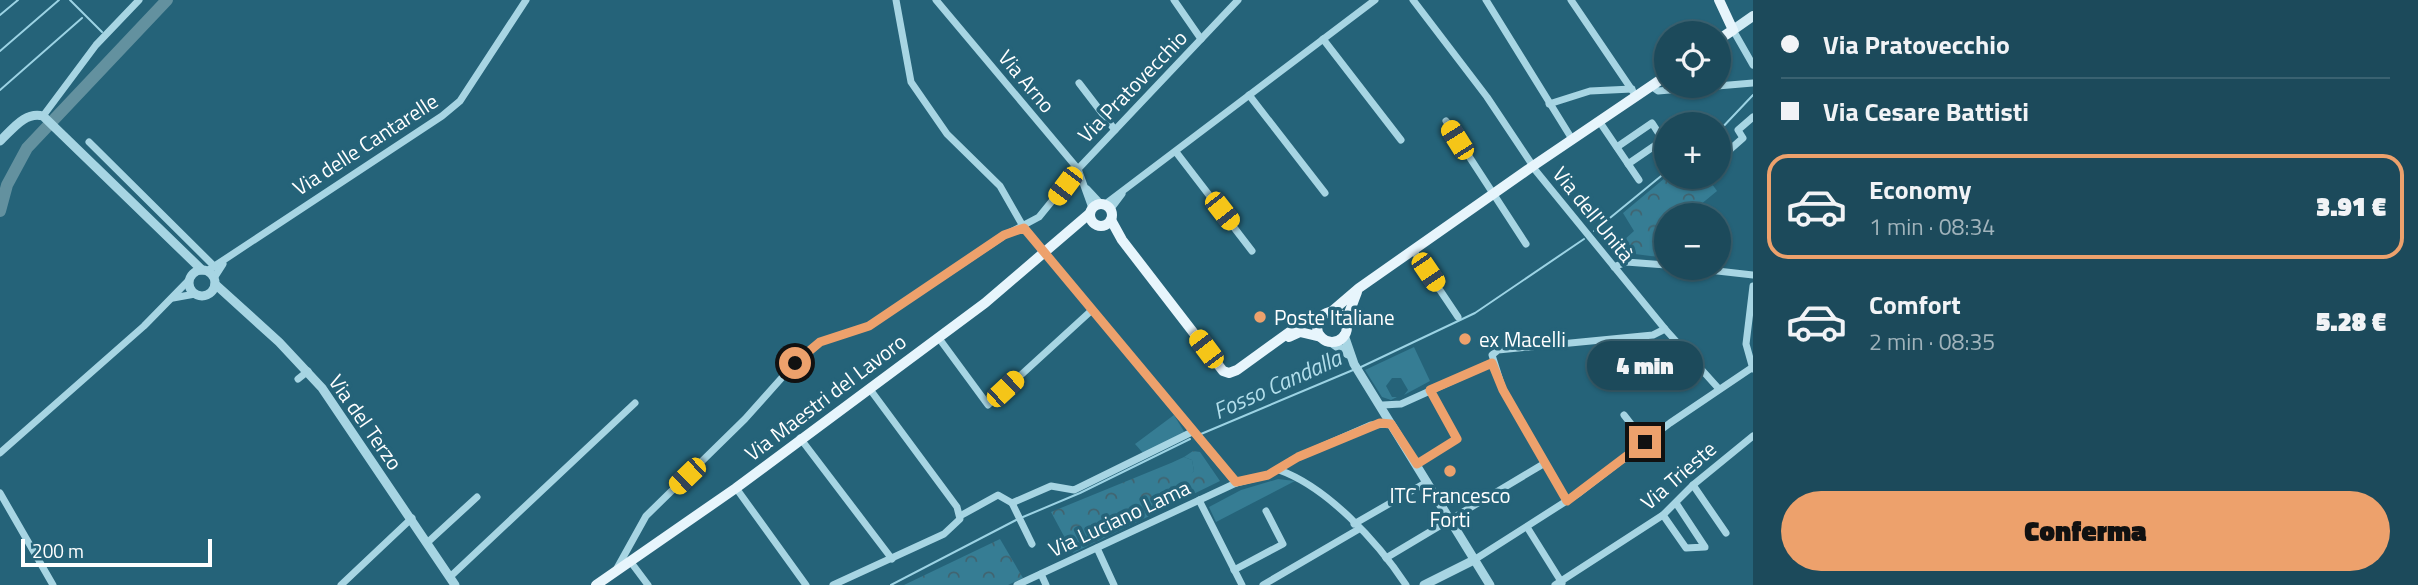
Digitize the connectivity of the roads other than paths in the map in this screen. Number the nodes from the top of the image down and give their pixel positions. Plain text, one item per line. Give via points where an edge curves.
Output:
1 (139, 0) edge
2 (526, 0) edge
3 (896, 0) edge
4 (936, 0) edge
5 (1174, 0) edge
6 (1238, 0) edge
7 (1375, 0) edge
8 (1413, 0) edge
9 (1486, 0) edge
10 (1571, 0) edge
11 (1718, 0) edge
12 (1753, 16) edge
13 (1733, 30) junction
14 (1201, 39) junction
15 (1323, 39) junction
16 (1753, 65) edge
17 (1079, 83) dead end
18 (1753, 83) edge
19 (1654, 84) edge
20 (1651, 86) junction
21 (1634, 92) junction
22 (1250, 95) junction
23 (1549, 104) junction
24 (1753, 117) edge
25 (45, 118) junction
26 (1446, 121) dead end
27 (1594, 124) junction
28 (1115, 130) junction
29 (1572, 139) junction
30 (1401, 140) dead end
31 (0, 141) edge
32 (89, 142) dead end
33 (1616, 147) junction
34 (1731, 149) edge
35 (1176, 152) junction
36 (1628, 164) junction
37 (1534, 168) junction
38 (1078, 169) junction
39 (1639, 180) dead end
40 (1325, 193) dead end
41 (1495, 194) junction
42 (1101, 214) junction
43 (1024, 228) junction
44 (1526, 244) dead end
45 (184, 246) junction
46 (1413, 250) junction
47 (1252, 251) dead end
48 (1044, 252) junction
49 (1654, 264) edge
50 (1614, 268) junction
51 (1731, 273) edge
52 (211, 274) junction
53 (1753, 275) edge
54 (191, 277) junction
55 (1753, 286) edge
56 (1359, 288) junction
57 (195, 294) junction
58 (209, 295) junction
59 (173, 298) junction
60 (238, 302) junction
61 (1092, 310) junction
62 (1331, 312) junction
63 (1458, 317) dead end
64 (1319, 319) junction
65 (1346, 321) junction
66 (1665, 329) junction
67 (1344, 335) junction
68 (1749, 336) edge
69 (938, 337) junction
70 (1326, 339) junction
71 (1274, 344) junction
72 (1349, 355) junction
73 (1492, 363) junction
74 (1753, 368) edge
75 (307, 370) junction
76 (298, 379) dead end
77 (869, 388) junction
78 (1430, 390) junction
79 (1715, 391) junction
80 (635, 403) dead end
81 (1380, 404) junction
82 (1624, 415) dead end
83 (1391, 424) junction
84 (1371, 425) junction
85 (1192, 432) junction
86 (1753, 436) edge
87 (800, 438) junction
88 (1645, 442) junction
89 (1406, 446) junction
90 (0, 453) edge
91 (1417, 464) junction
92 (1545, 464) junction
93 (1279, 470) junction
94 (1236, 482) junction
95 (1427, 482) junction
96 (1693, 485) junction
97 (736, 488) junction
98 (0, 493) edge
99 (477, 498) dead end
100 (1199, 500) junction
101 (1567, 501) junction
102 (1676, 503) junction
103 (1013, 505) junction
104 (1266, 511) dead end
105 (1663, 515) junction
106 (960, 516) junction
107 (412, 518) junction
108 (1450, 520) junction
109 (1356, 527) junction
110 (1527, 527) junction
111 (1726, 533) dead end
112 (428, 542) junction
113 (1032, 544) dead end
114 (1097, 548) junction
115 (1386, 558) junction
116 (892, 559) junction
117 (1474, 560) junction
118 (630, 561) junction
119 (616, 570) junction
120 (1234, 570) junction
121 (1041, 574) junction
122 (453, 580) edge
123 (1560, 584) edge
124 (54, 585) edge
125 (341, 585) edge
126 (596, 585) edge
127 (648, 585) edge
128 (806, 585) edge
129 (833, 585) edge
130 (1017, 585) edge
131 (1046, 585) edge
132 (1114, 585) edge
133 (1242, 585) edge
134 (1263, 585) edge
135 (1406, 585) edge
136 (1424, 585) edge
137 (1490, 585) edge

1 - 25 street via 96,45
2 - 52 street, Via delle Cantarelle via 451,108 261,233
3 - 43 street via 911,82 947,134 1000,186
4 - 38 street, Via Arno
5 - 14 street
6 - 14 street, Via Pratovecchio
7 - 15 street
8 - 37 street, Via dell'Unità
9 - 23 street
10 - 21 street
11 - 13 main road
12 - 13 main road
13 - 16 street
14 - 28 street, Via Pratovecchio
15 - 22 street
15 - 30 street
17 - 28 street
18 - 20 street via 1658,91
19 - 20 main road
20 - 21 main road
21 - 23 street via 1590,91
21 - 27 main road
22 - 35 street
22 - 40 street
23 - 29 street
24 - 34 street via 1738,130 1743,138
25 - 31 street via 28,117
25 - 45 street, Via del Terzo
26 - 41 street
27 - 29 main road
27 - 33 street
27 - 37 main road
28 - 38 street, Via Pratovecchio
29 - 37 main road
32 - 45 street
33 - 36 street
33 - 36 street via 1652,122 1663,140
35 - 42 street via 1129,186
35 - 47 street
36 - 39 street
37 - 41 main road
37 - 50 street, Via dell'Unità
38 - 42 street, Via Arno
38 - 43 street, Via Pratovecchio via 1039,217
41 - 44 street
41 - 46 main road
42 - 48 main road, Via Maestri del Lavoro
42 - 71 main road via 1223,371 1237,370
43 - 48 street
43 - 119 street, Via Pratovecchio via 1004,235 869,326 820,342 646,516
45 - 52 street, Via del Terzo
45 - 54 street
46 - 56 main road
46 - 63 street
48 - 61 street
48 - 69 main road, Via Maestri del Lavoro
49 - 50 street via 1626,262
50 - 66 street, Via dell'Unità
51 - 53 street
52 - 54 street
52 - 58 street
52 - 60 street, Via del Terzo
54 - 57 street
54 - 59 street
55 - 68 street
56 - 62 main road
56 - 65 main road
57 - 58 street
57 - 59 street
58 - 60 street
59 - 90 street
60 - 75 street, Via del Terzo
61 - 69 street via 988,405
61 - 85 street
62 - 64 main road
62 - 65 main road
64 - 70 main road via 1317,328
64 - 71 main road via 1302,323
65 - 67 main road
66 - 73 street via 1653,335 1498,350
66 - 79 street, Via dell'Unità
67 - 70 main road
67 - 72 street
68 - 74 street
69 - 77 main road, Via Maestri del Lavoro
70 - 71 main road via 1300,332
70 - 72 street
72 - 81 street
73 - 78 street
73 - 92 street
74 - 79 street
75 - 76 street
75 - 107 street, Via del Terzo
77 - 87 main road, Via Maestri del Lavoro
77 - 106 street
78 - 81 street via 1395,406
78 - 91 street via 1457,439
79 - 88 street
80 - 122 street, Via del Terzo
81 - 83 street
81 - 84 street
81 - 89 street
82 - 88 street
83 - 84 street
83 - 89 street
84 - 93 street
85 - 94 street
85 - 103 street via 1074,490 1051,486
86 - 96 street, Via Trieste
87 - 97 main road, Via Maestri del Lavoro
87 - 116 street
88 - 101 street
89 - 91 street
91 - 95 street
92 - 101 street
92 - 108 street
93 - 94 street, Via Luciano Lama
93 - 109 street via 1305,480
94 - 100 street, Via Luciano Lama
95 - 108 street
95 - 109 street
96 - 102 street, Via Trieste
96 - 111 street
97 - 118 main road, Via Maestri del Lavoro
97 - 128 street
98 - 124 street
99 - 112 street
100 - 114 street, Via Luciano Lama
100 - 120 street
101 - 110 street
102 - 105 street, Via Trieste
102 - 105 street via 1704,547 1686,548
103 - 106 street via 998,495
103 - 113 street
104 - 120 street via 1283,544
105 - 123 street, Via Trieste
106 - 116 street via 944,534
107 - 112 street, Via del Terzo
107 - 125 street
108 - 115 street
108 - 117 street
109 - 115 street
109 - 134 street
110 - 117 street
110 - 123 street
112 - 122 street, Via del Terzo
114 - 121 street, Via Luciano Lama
114 - 132 street
115 - 135 street
116 - 129 street
117 - 136 street
117 - 137 street
118 - 119 main road, Via Maestri del Lavoro
118 - 127 street
119 - 126 main road, Via Maestri del Lavoro
120 - 133 street
121 - 130 street, Via Luciano Lama
121 - 131 street

